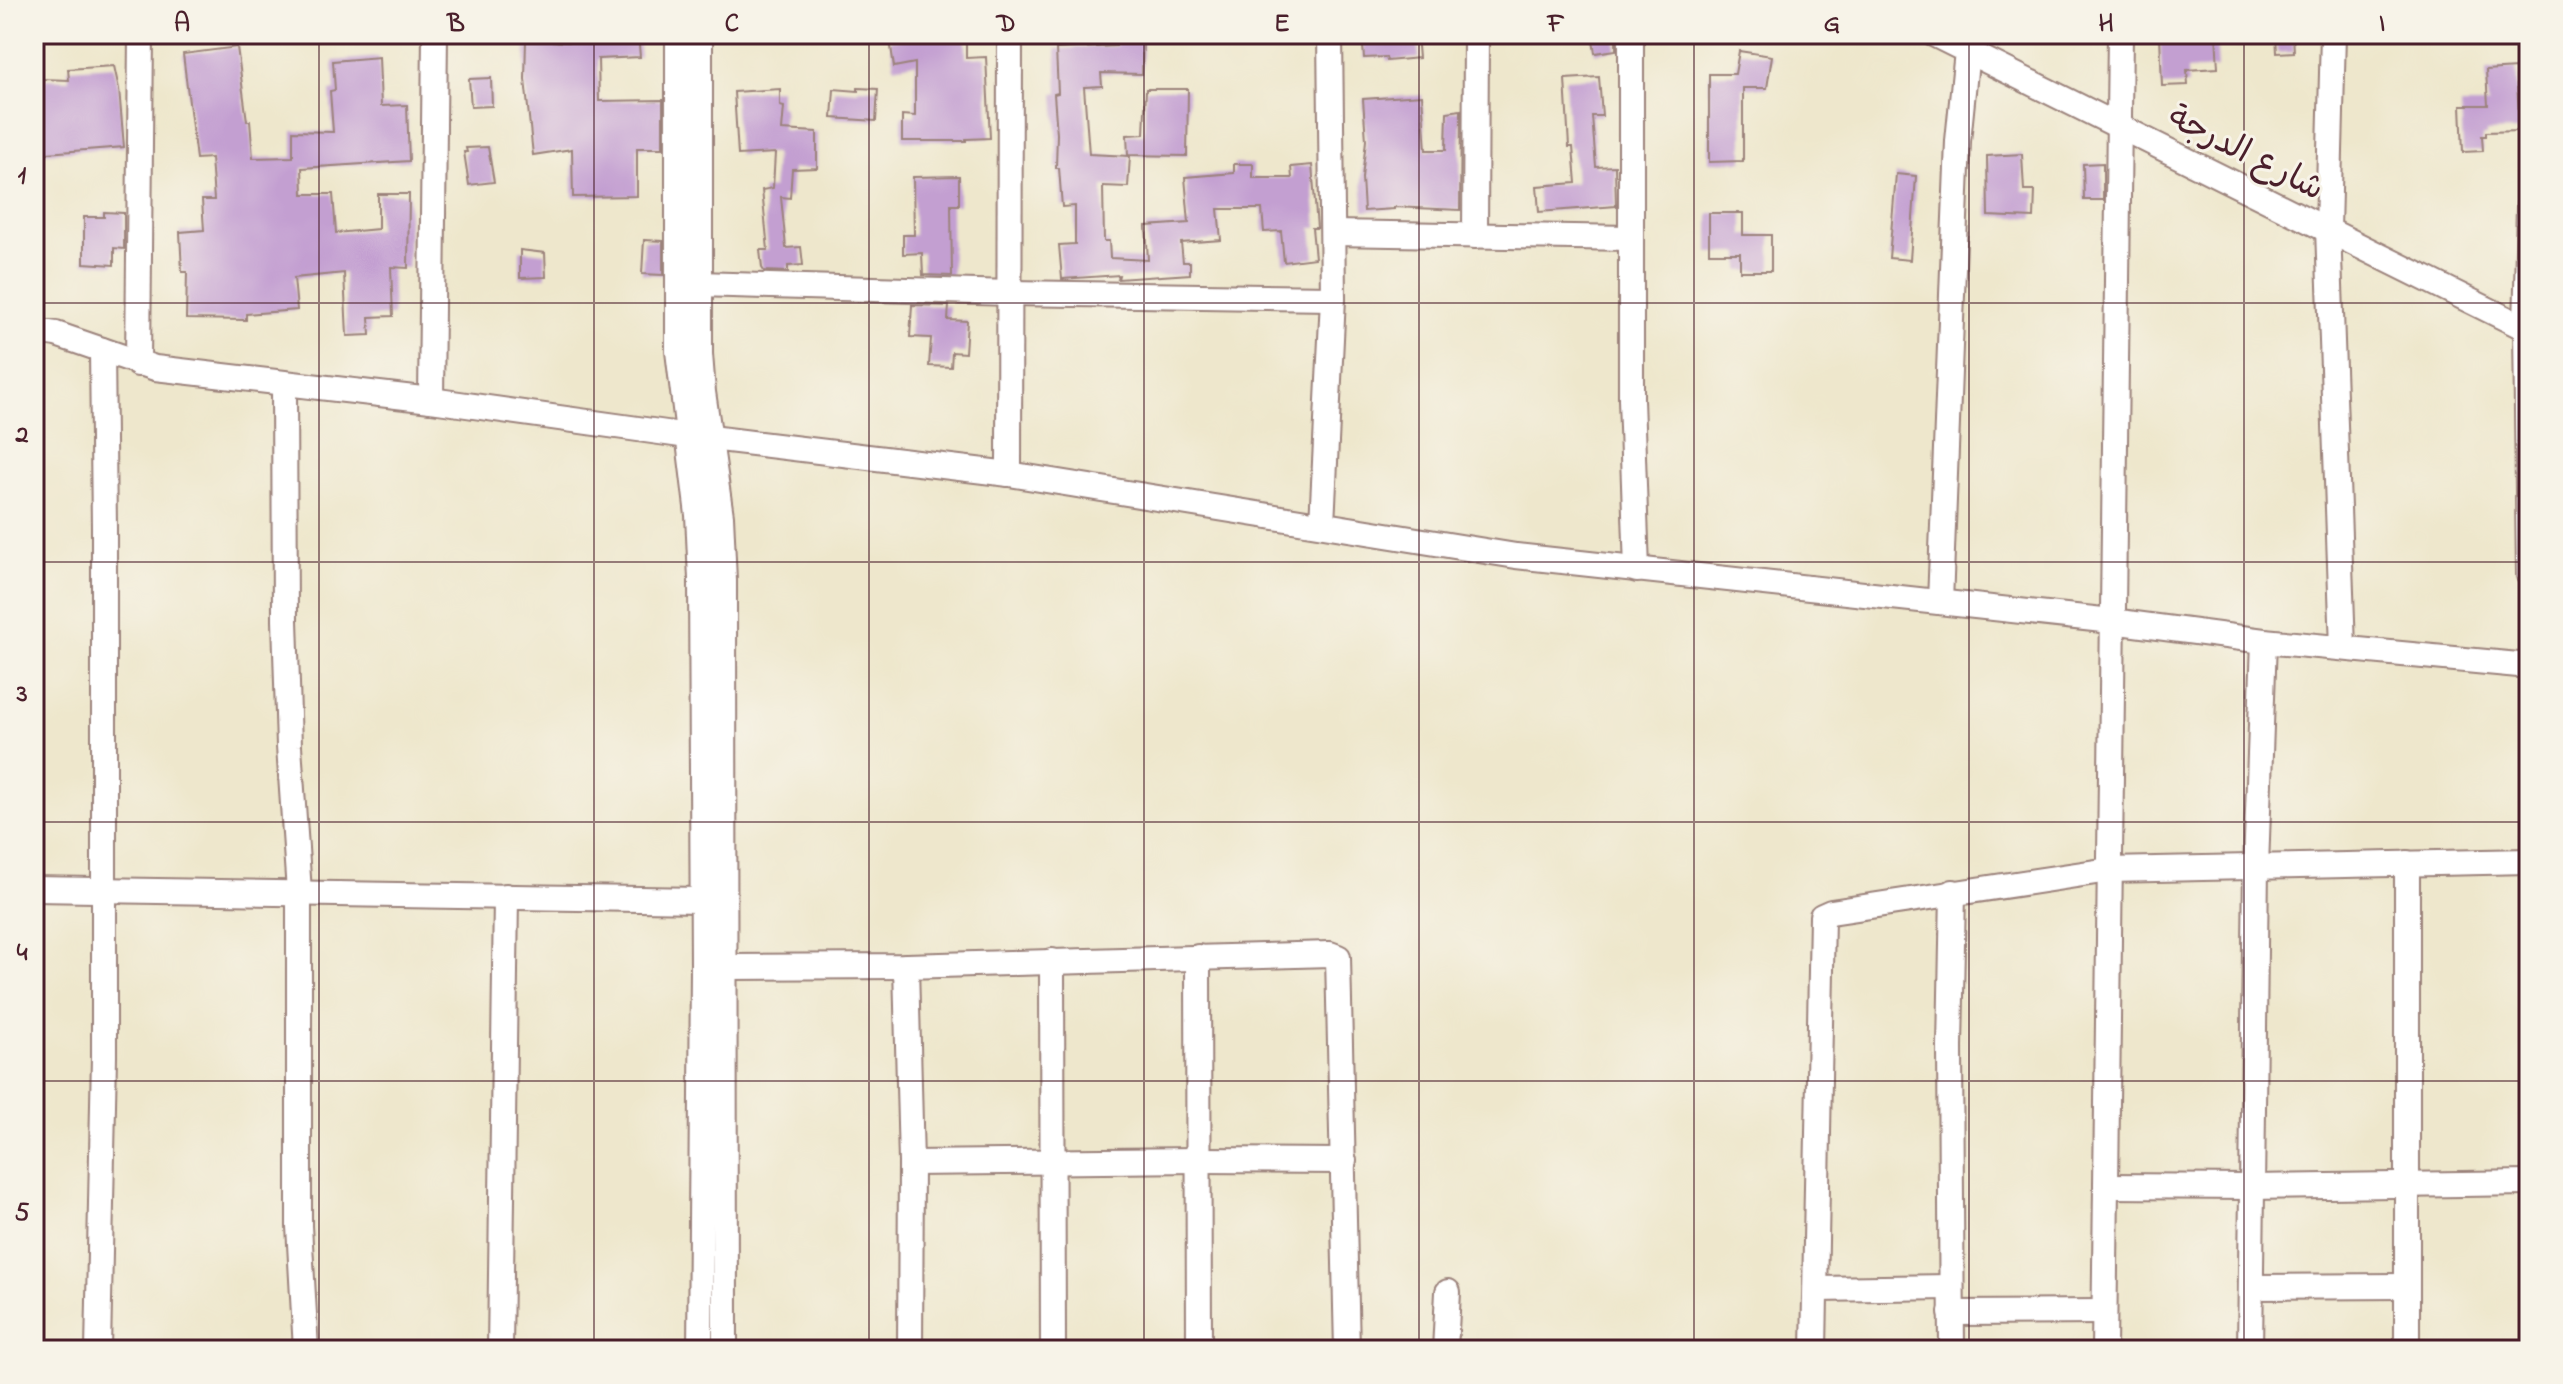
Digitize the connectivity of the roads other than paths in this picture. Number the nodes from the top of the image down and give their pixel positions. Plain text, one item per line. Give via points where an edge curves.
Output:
1 (141, 34) edge
2 (435, 34) edge
3 (678, 34) edge
4 (700, 34) edge
5 (1010, 34) edge
6 (1330, 34) edge
7 (1476, 34) edge
8 (1631, 34) edge
9 (1933, 34) edge
10 (2120, 34) edge
11 (2333, 34) edge
12 (1967, 51) junction
13 (2118, 124) junction
14 (2529, 206) edge
15 (2328, 229) junction
16 (1333, 233) junction
17 (1475, 236) junction
18 (1631, 238) junction
19 (699, 284) junction
20 (1011, 293) junction
21 (1333, 298) junction
22 (2527, 329) edge
23 (34, 331) edge
24 (102, 350) junction
25 (138, 364) junction
26 (284, 385) junction
27 (431, 400) junction
28 (700, 437) junction
29 (1009, 474) junction
30 (1322, 524) junction
31 (1637, 570) junction
32 (2529, 575) edge
33 (1940, 602) junction
34 (2112, 621) junction
35 (2264, 641) junction
36 (2343, 648) junction
37 (2529, 666) edge
38 (2529, 861) edge
39 (2407, 863) junction
40 (2256, 867) junction
41 (2109, 870) junction
42 (34, 889) edge
43 (104, 890) junction
44 (299, 892) junction
45 (1953, 892) junction
46 (506, 896) junction
47 (702, 900) junction
48 (1198, 957) junction
49 (1052, 961) junction
50 (906, 966) junction
51 (724, 967) junction
52 (1199, 1160) junction
53 (1344, 1161) junction
54 (1054, 1162) junction
55 (911, 1163) junction
56 (2529, 1183) edge
57 (2407, 1184) junction
58 (2106, 1186) junction
59 (2252, 1187) junction
60 (2406, 1286) junction
61 (1950, 1287) junction
62 (2252, 1287) junction
63 (1816, 1289) junction
64 (1448, 1292) dead end
65 (2104, 1312) junction
66 (1951, 1313) junction
67 (98, 1350) edge
68 (306, 1350) edge
69 (500, 1350) edge
70 (700, 1350) edge
71 (725, 1350) edge
72 (910, 1350) edge
73 (1053, 1350) edge
74 (1199, 1350) edge
75 (1347, 1350) edge
76 (1445, 1350) edge
77 (1814, 1350) edge
78 (1952, 1350) edge
79 (2104, 1350) edge
80 (2250, 1350) edge
81 (2407, 1350) edge

1 - 25 street
2 - 27 street
3 - 28 street via 678,351
4 - 19 street
5 - 20 street
6 - 16 street
7 - 17 street
8 - 18 street
9 - 12 street, شارع الدرجة
10 - 13 street
11 - 15 street
12 - 13 street, شارع الدرجة
12 - 33 street via 1958,141
13 - 15 street, شارع الدرجة
13 - 34 street
14 - 22 street
15 - 22 street, شارع الدرجة
15 - 36 street
16 - 17 street
16 - 21 street
17 - 18 street
18 - 31 street
19 - 20 street
19 - 28 street
20 - 21 street
20 - 29 street
21 - 30 street
22 - 32 street
23 - 24 street
24 - 25 street
24 - 43 street
25 - 26 street
26 - 27 street
26 - 44 street via 285,636
27 - 28 street
28 - 29 street
28 - 47 street
28 - 51 street via 721,516 724,581
29 - 30 street
30 - 31 street
31 - 33 street
33 - 34 street
34 - 35 street
34 - 41 street
35 - 36 street
35 - 40 street
36 - 37 street
38 - 39 street
39 - 40 street
39 - 57 street
40 - 41 street
40 - 59 street
41 - 45 street
41 - 58 street
42 - 43 street
43 - 44 street
43 - 67 street
44 - 46 street
44 - 68 street via 299,1226
45 - 61 street
45 - 63 street via 1822,916
46 - 47 street
46 - 69 street
47 - 70 street
48 - 49 street
48 - 52 street
48 - 53 street via 1338,957
49 - 50 street
49 - 54 street
50 - 51 street
50 - 55 street
51 - 71 street
52 - 53 street
52 - 54 street
52 - 74 street
53 - 75 street
54 - 55 street
54 - 73 street
55 - 72 street
56 - 57 street
57 - 59 street
57 - 60 street
58 - 59 street
58 - 65 street
59 - 62 street
60 - 62 street
60 - 81 street
61 - 63 street
61 - 66 street
62 - 80 street
63 - 77 street
64 - 76 street
65 - 66 street
65 - 79 street
66 - 78 street

